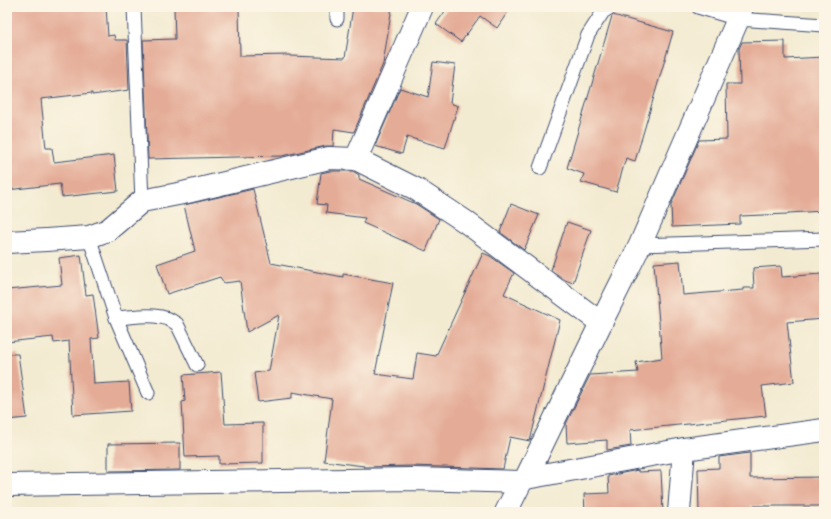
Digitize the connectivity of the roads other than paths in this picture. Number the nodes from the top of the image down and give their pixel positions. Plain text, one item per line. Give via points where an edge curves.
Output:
1 (134, 7) edge
2 (422, 7) edge
3 (611, 7) edge
4 (698, 7) edge
5 (740, 13) edge
6 (824, 25) edge
7 (356, 159) junction
8 (540, 168) dead end
9 (142, 201) junction
10 (89, 236) junction
11 (824, 239) edge
12 (7, 242) edge
13 (640, 245) junction
14 (116, 318) junction
15 (601, 323) junction
16 (197, 365) dead end
17 (148, 394) dead end
18 (824, 430) edge
19 (684, 449) junction
20 (523, 480) junction
21 (7, 485) edge
22 (506, 512) edge
23 (679, 512) edge

1 - 9 lane
2 - 7 street
3 - 8 lane via 603,12 588,34
4 - 5 lane
5 - 6 lane
5 - 13 street
7 - 9 street via 328,158
7 - 15 street via 416,189 466,222
9 - 10 street via 108,230
10 - 12 street
10 - 14 lane
11 - 13 lane
13 - 15 street
14 - 16 lane via 156,316 171,320 177,324
14 - 17 lane
15 - 20 street
18 - 19 street
19 - 20 street
19 - 23 street
20 - 21 street via 412,479
20 - 22 street

